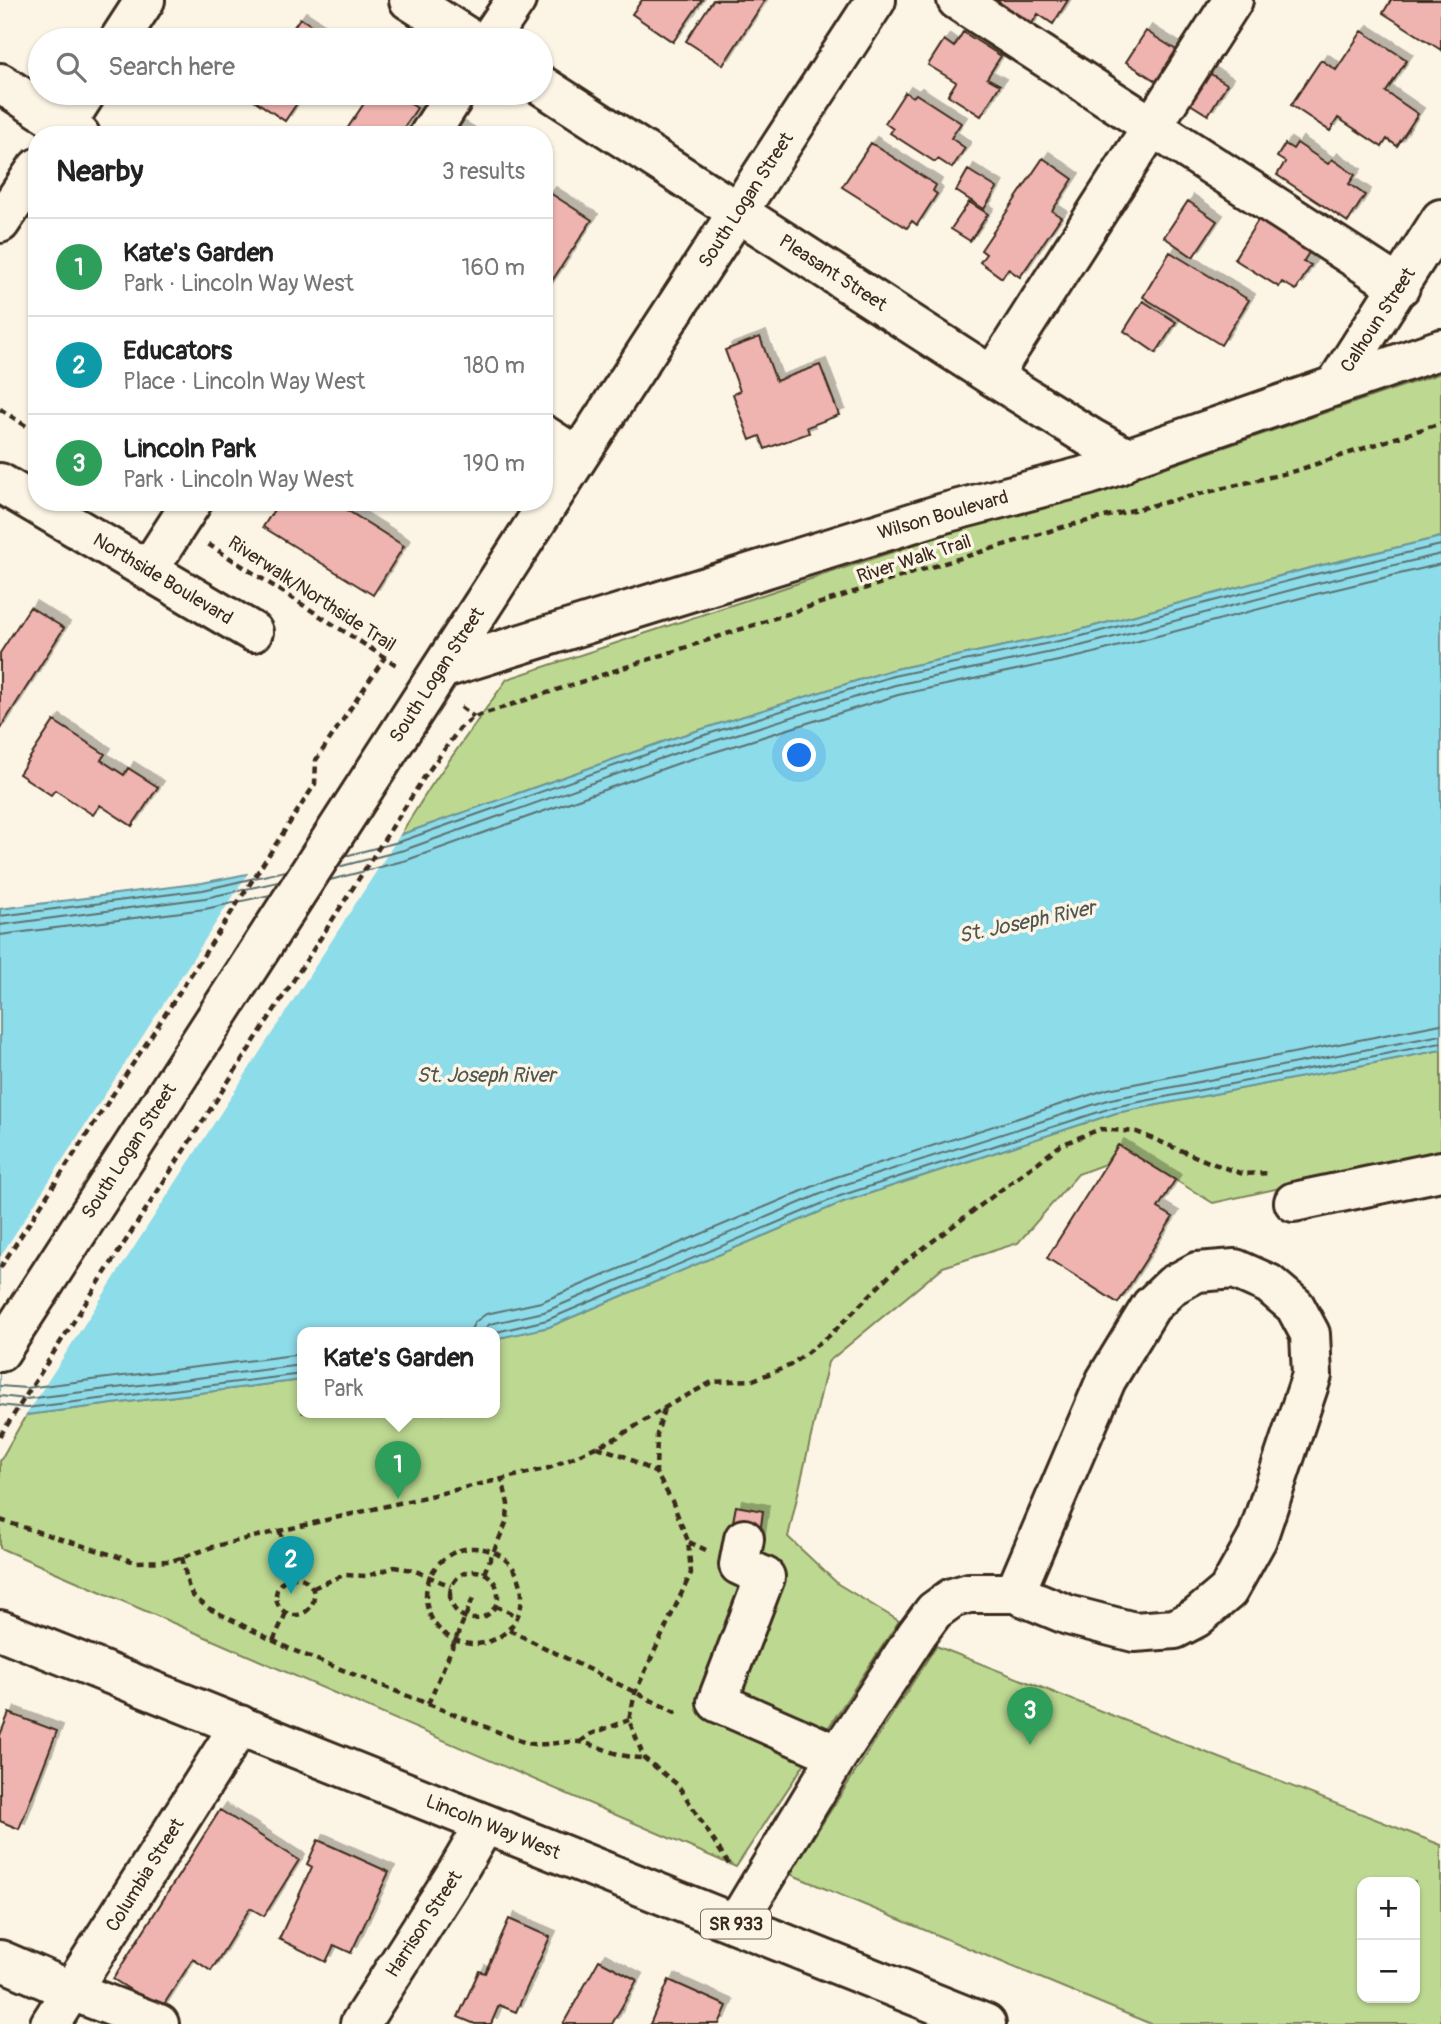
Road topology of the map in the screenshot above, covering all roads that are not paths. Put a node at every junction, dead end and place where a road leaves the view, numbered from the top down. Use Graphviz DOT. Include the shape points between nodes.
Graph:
graph roads {
  1 [pos="145,0"];
  2 [pos="409,0"];
  3 [pos="516,0"];
  4 [pos="876,0"];
  5 [pos="957,0"];
  6 [pos="1233,0"];
  7 [pos="127,28"];
  8 [pos="453,28"];
  9 [pos="497,28"];
  10 [pos="0,83"];
  11 [pos="553,93"];
  12 [pos="28,103"];
  13 [pos="31,105"];
  14 [pos="80,105"];
  15 [pos="448,105"];
  16 [pos="60,126"];
  17 [pos="71,126"];
  18 [pos="435,126"];
  19 [pos="1153,127"];
  20 [pos="28,181"];
  21 [pos="737,212"];
  22 [pos="1441,219"];
  23 [pos="0,223"];
  24 [pos="1400,287"];
  25 [pos="1441,349"];
  26 [pos="992,376"];
  27 [pos="1336,384"];
  28 [pos="553,441"];
  29 [pos="578,457"];
  30 [pos="1127,458"];
  31 [pos="0,483"];
  32 [pos="553,496"];
  33 [pos="28,499"];
  34 [pos="48,511"];
  35 [pos="543,511"];
  36 [pos="185,513"];
  37 [pos="148,570"];
  38 [pos="253,632"];
  39 [pos="441,669"];
  40 [pos="1441,1171"];
  41 [pos="1284,1188"];
  42 [pos="0,1352"];
  43 [pos="744,1539"];
  44 [pos="1015,1593"];
  45 [pos="0,1630"];
  46 [pos="240,1725"];
  47 [pos="838,1755"];
  48 [pos="485,1824"];
  49 [pos="736,1924"];
  50 [pos="0,1960"];
  51 [pos="72,1991"];
  52 [pos="50,2024"];
  53 [pos="159,2024"];
  54 [pos="360,2024"];
  55 [pos="986,2024"];
  1 -- 7 [label="street"];
  2 -- 8 [label="street"];
  3 -- 9 [label="street"];
  4 -- 21 [label="street, South Logan Street"];
  5 -- 19 [label="street"];
  6 -- 19 [label="street"];
  10 -- 12 [label="street"];
  11 -- 21 [label="street, Pleasant Street"];
  13 -- 16 [label="street"];
  14 -- 17 [label="street"];
  15 -- 18 [label="street"];
  19 -- 24 [label="street"];
  19 -- 26 [label="street"];
  20 -- 23 [label="street"];
  21 -- 26 [label="street, Pleasant Street"];
  21 -- 29 [label="street, South Logan Street"];
  22 -- 24 [label="street, Calhoun Street"];
  24 -- 27 [label="street, Calhoun Street"];
  25 -- 27 [label="street, Wilson Boulevard"];
  26 -- 30 [label="street, Pleasant Street"];
  27 -- 30 [label="street, Wilson Boulevard"];
  28 -- 29 [label="street"];
  29 -- 32 [label="street, South Logan Street"];
  30 -- 39 [label="street, Wilson Boulevard" via="1090,475 944,513"];
  31 -- 33 [label="street, Northside Boulevard"];
  34 -- 37 [label="street, Northside Boulevard"];
  35 -- 39 [label="street, South Logan Street"];
  36 -- 37 [label="street"];
  37 -- 38 [label="street, Northside Boulevard"];
  39 -- 42 [label="street, South Logan Street"];
  40 -- 41 [label="street"];
  43 -- 47 [label="street" via="739,1565 765,1577 717,1702"];
  44 -- 44 [label="street" via="1106,1380 1151,1306 1197,1272 1235,1269 1269,1284 1295,1306 1310,1334 1312,1375 1257,1539 1227,1591 1196,1618 1175,1629 1134,1632 1068,1615"];
  44 -- 47 [label="street" via="969,1593 951,1598 934,1611"];
  45 -- 46 [label="street, Lincoln Way West / SR 933"];
  46 -- 48 [label="street, Lincoln Way West / SR 933"];
  46 -- 51 [label="street, Columbia Street"];
  47 -- 49 [label="street"];
  48 -- 49 [label="street, Lincoln Way West / SR 933"];
  48 -- 54 [label="street, Harrison Street"];
  49 -- 55 [label="street, Lincoln Way West / SR 933"];
  50 -- 51 [label="street"];
  51 -- 52 [label="street, Columbia Street"];
  51 -- 53 [label="street"];
}
